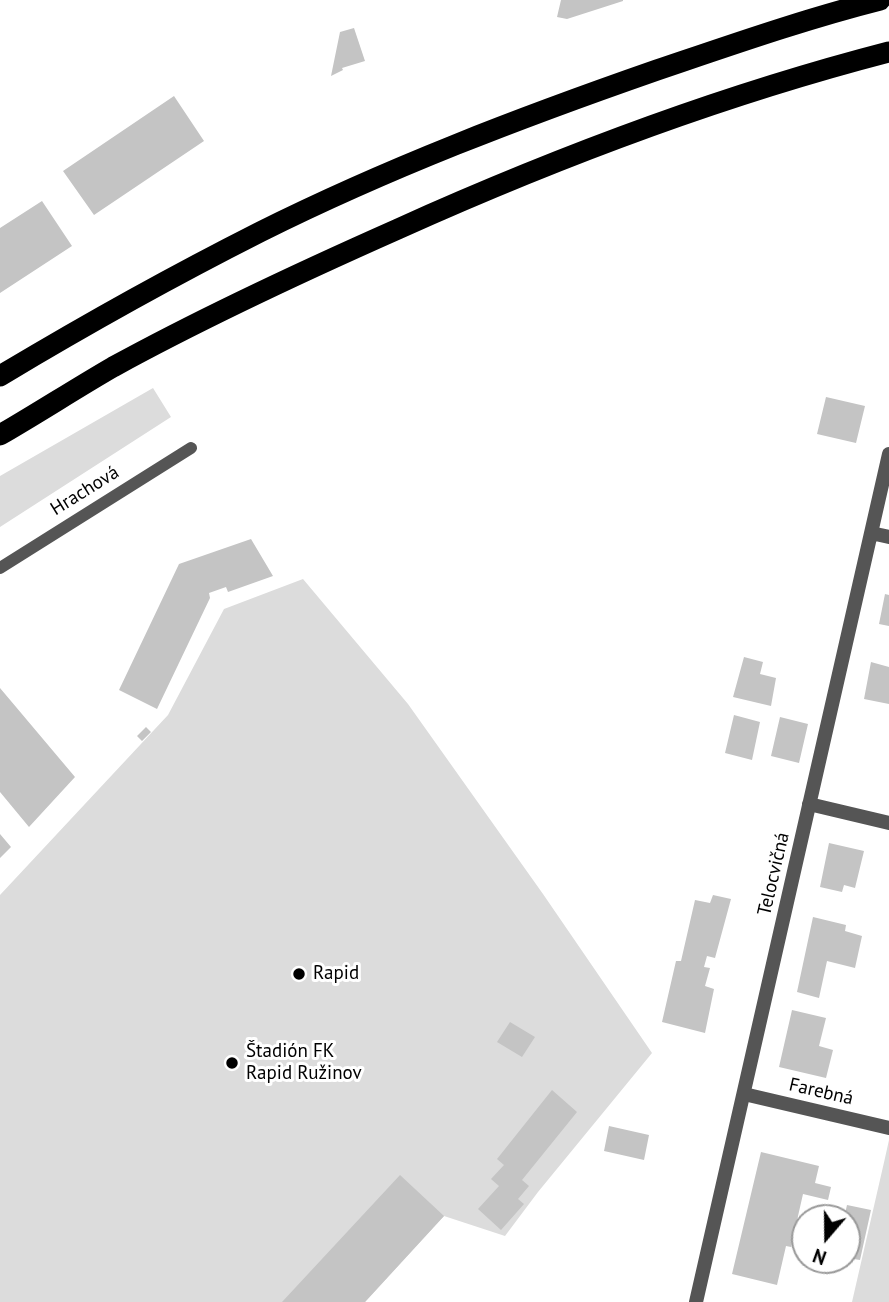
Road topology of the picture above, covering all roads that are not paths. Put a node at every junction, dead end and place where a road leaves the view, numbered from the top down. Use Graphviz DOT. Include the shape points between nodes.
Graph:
graph roads {
  1 [pos="880,0"];
  2 [pos="889,52"];
  3 [pos="0,376"];
  4 [pos="0,435"];
  5 [pos="191,447"];
  6 [pos="889,454"];
  7 [pos="871,533"];
  8 [pos="889,537"];
  9 [pos="0,568"];
  10 [pos="809,804"];
  11 [pos="889,823"];
  12 [pos="744,1094"];
  13 [pos="889,1128"];
  14 [pos="696,1302"];
  1 -- 3 [label="highway" via="665,67 431,155 261,232 90,322"];
  2 -- 4 [label="highway" via="740,95 610,140 449,206 271,285 113,368"];
  5 -- 9 [label="lane, Hrachová"];
  6 -- 7 [label="street, Telocvičná"];
  7 -- 8 [label="street"];
  7 -- 10 [label="street, Telocvičná"];
  10 -- 11 [label="street"];
  10 -- 12 [label="street, Telocvičná"];
  12 -- 13 [label="street, Farebná"];
  12 -- 14 [label="street, Telocvičná"];
}
